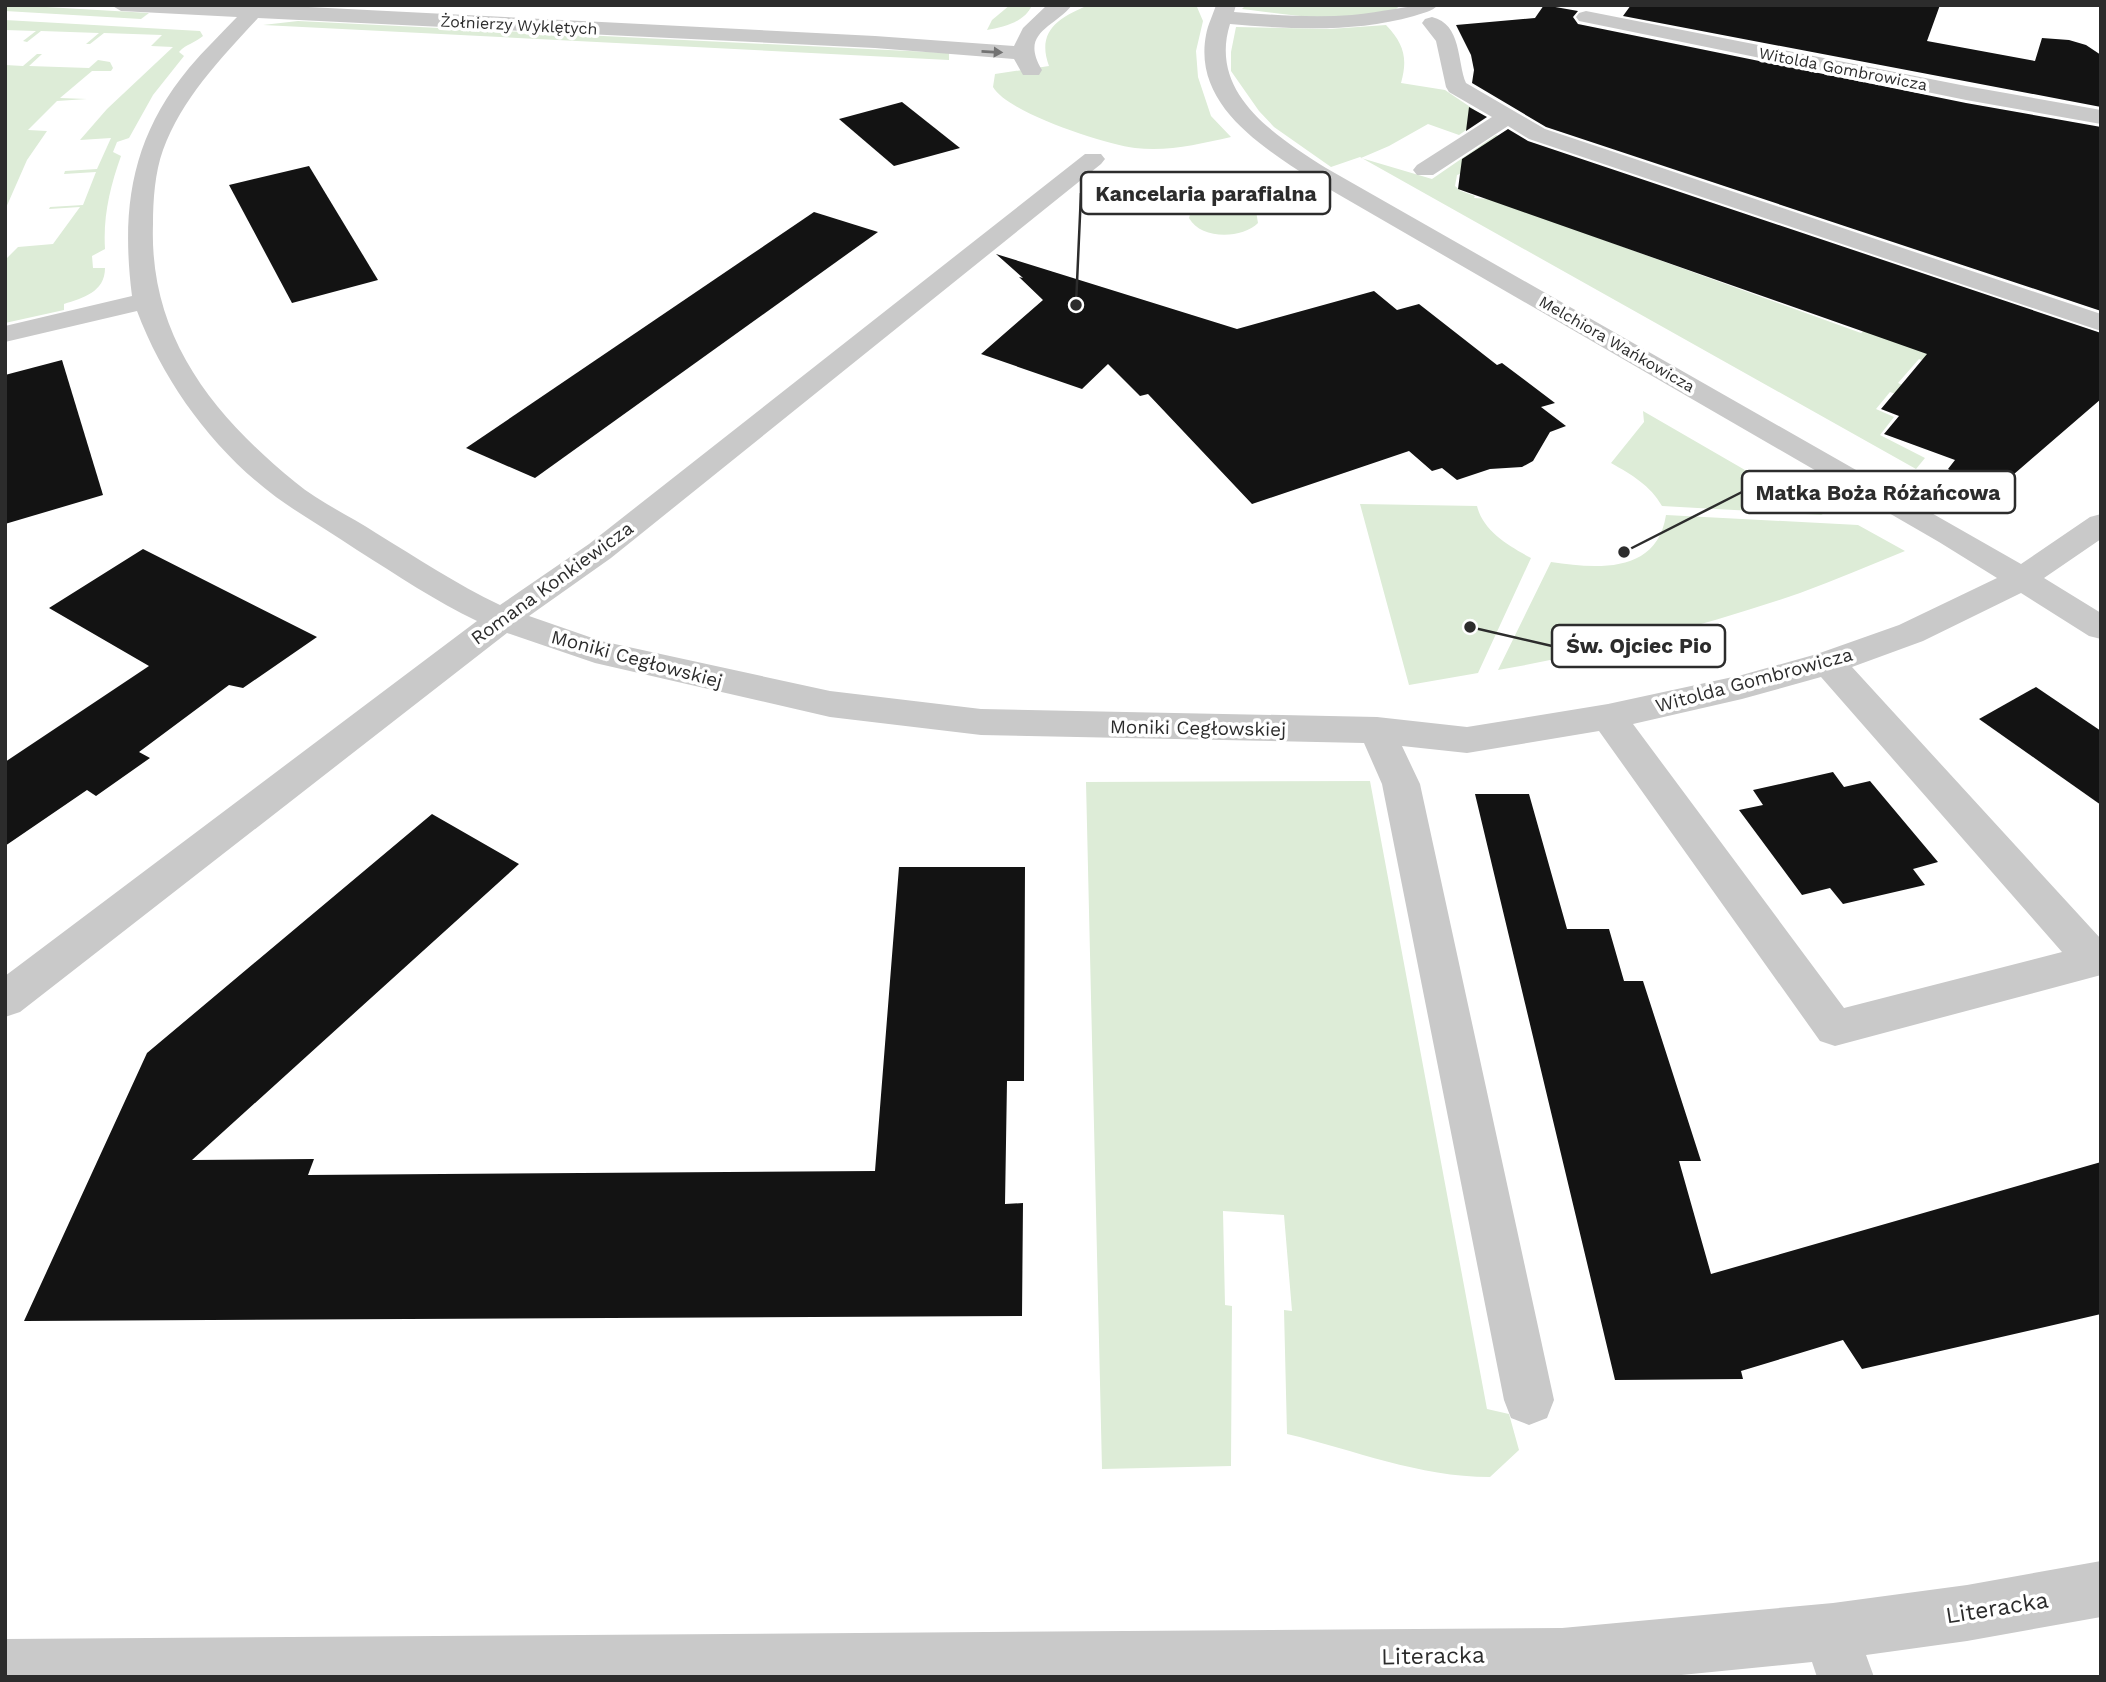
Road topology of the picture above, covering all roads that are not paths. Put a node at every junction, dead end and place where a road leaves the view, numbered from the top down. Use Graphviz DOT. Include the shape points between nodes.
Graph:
graph roads {
  1 [pos="121,5"];
  2 [pos="1061,5"];
  3 [pos="255,9"];
  4 [pos="1223,11"];
  5 [pos="1430,14"];
  6 [pos="1586,18"];
  7 [pos="1507,117"];
  8 [pos="2101,117"];
  9 [pos="1093,159"];
  10 [pos="1425,170"];
  11 [pos="146,301"];
  12 [pos="2101,323"];
  13 [pos="5,334"];
  14 [pos="2101,524"];
  15 [pos="2021,579"];
  16 [pos="502,619"];
  17 [pos="2101,628"];
  18 [pos="1828,663"];
  19 [pos="1608,717"];
  20 [pos="1377,730"];
  21 [pos="5,1000"];
  22 [pos="1529,1400"];
  23 [pos="2101,1589"];
  24 [pos="1838,1655"];
  25 [pos="5,1667"];
  26 [pos="1198,1668"];
  1 -- 3 [label="street, Żołnierzy Wyklętych"];
  2 -- 3 [label="street, Żołnierzy Wyklętych" via="1044,15 1027,52"];
  3 -- 11 [label="street, Moniki Cegłowskiej" via="196,72 151,151 139,239"];
  4 -- 5 [label="street" via="1287,22 1359,22"];
  4 -- 15 [label="street, Melchiora Wańkowicza" via="1214,68 1222,89 1246,121 1273,144"];
  5 -- 7 [label="street" via="1451,51 1451,77 1457,87"];
  6 -- 8 [label="street, Witolda Gombrowicza"];
  7 -- 10 [label="street"];
  7 -- 12 [label="street" via="1537,134"];
  9 -- 16 [label="street, Romana Konkiewicza" via="600,551"];
  11 -- 13 [label="street"];
  11 -- 16 [label="street, Moniki Cegłowskiej" via="164,347 197,401 286,490 451,595"];
  14 -- 15 [label="street, Witolda Gombrowicza"];
  15 -- 17 [label="street, Melchiora Wańkowicza"];
  15 -- 18 [label="street, Witolda Gombrowicza" via="1911,634"];
  16 -- 20 [label="street, Moniki Cegłowskiej" via="595,651 830,704 981,722"];
  16 -- 21 [label="street, Romana Konkiewicza"];
  18 -- 19 [label="street, Witolda Gombrowicza"];
  18 -- 19 [label="street" via="2095,960 1835,1028"];
  19 -- 20 [label="street, Witolda Gombrowicza" via="1467,740"];
  20 -- 22 [label="street" via="1401,784"];
  23 -- 24 [label="street, Literacka"];
  24 -- 26 [label="street, Literacka" via="1706,1647"];
  25 -- 26 [label="street, Literacka"];
}
